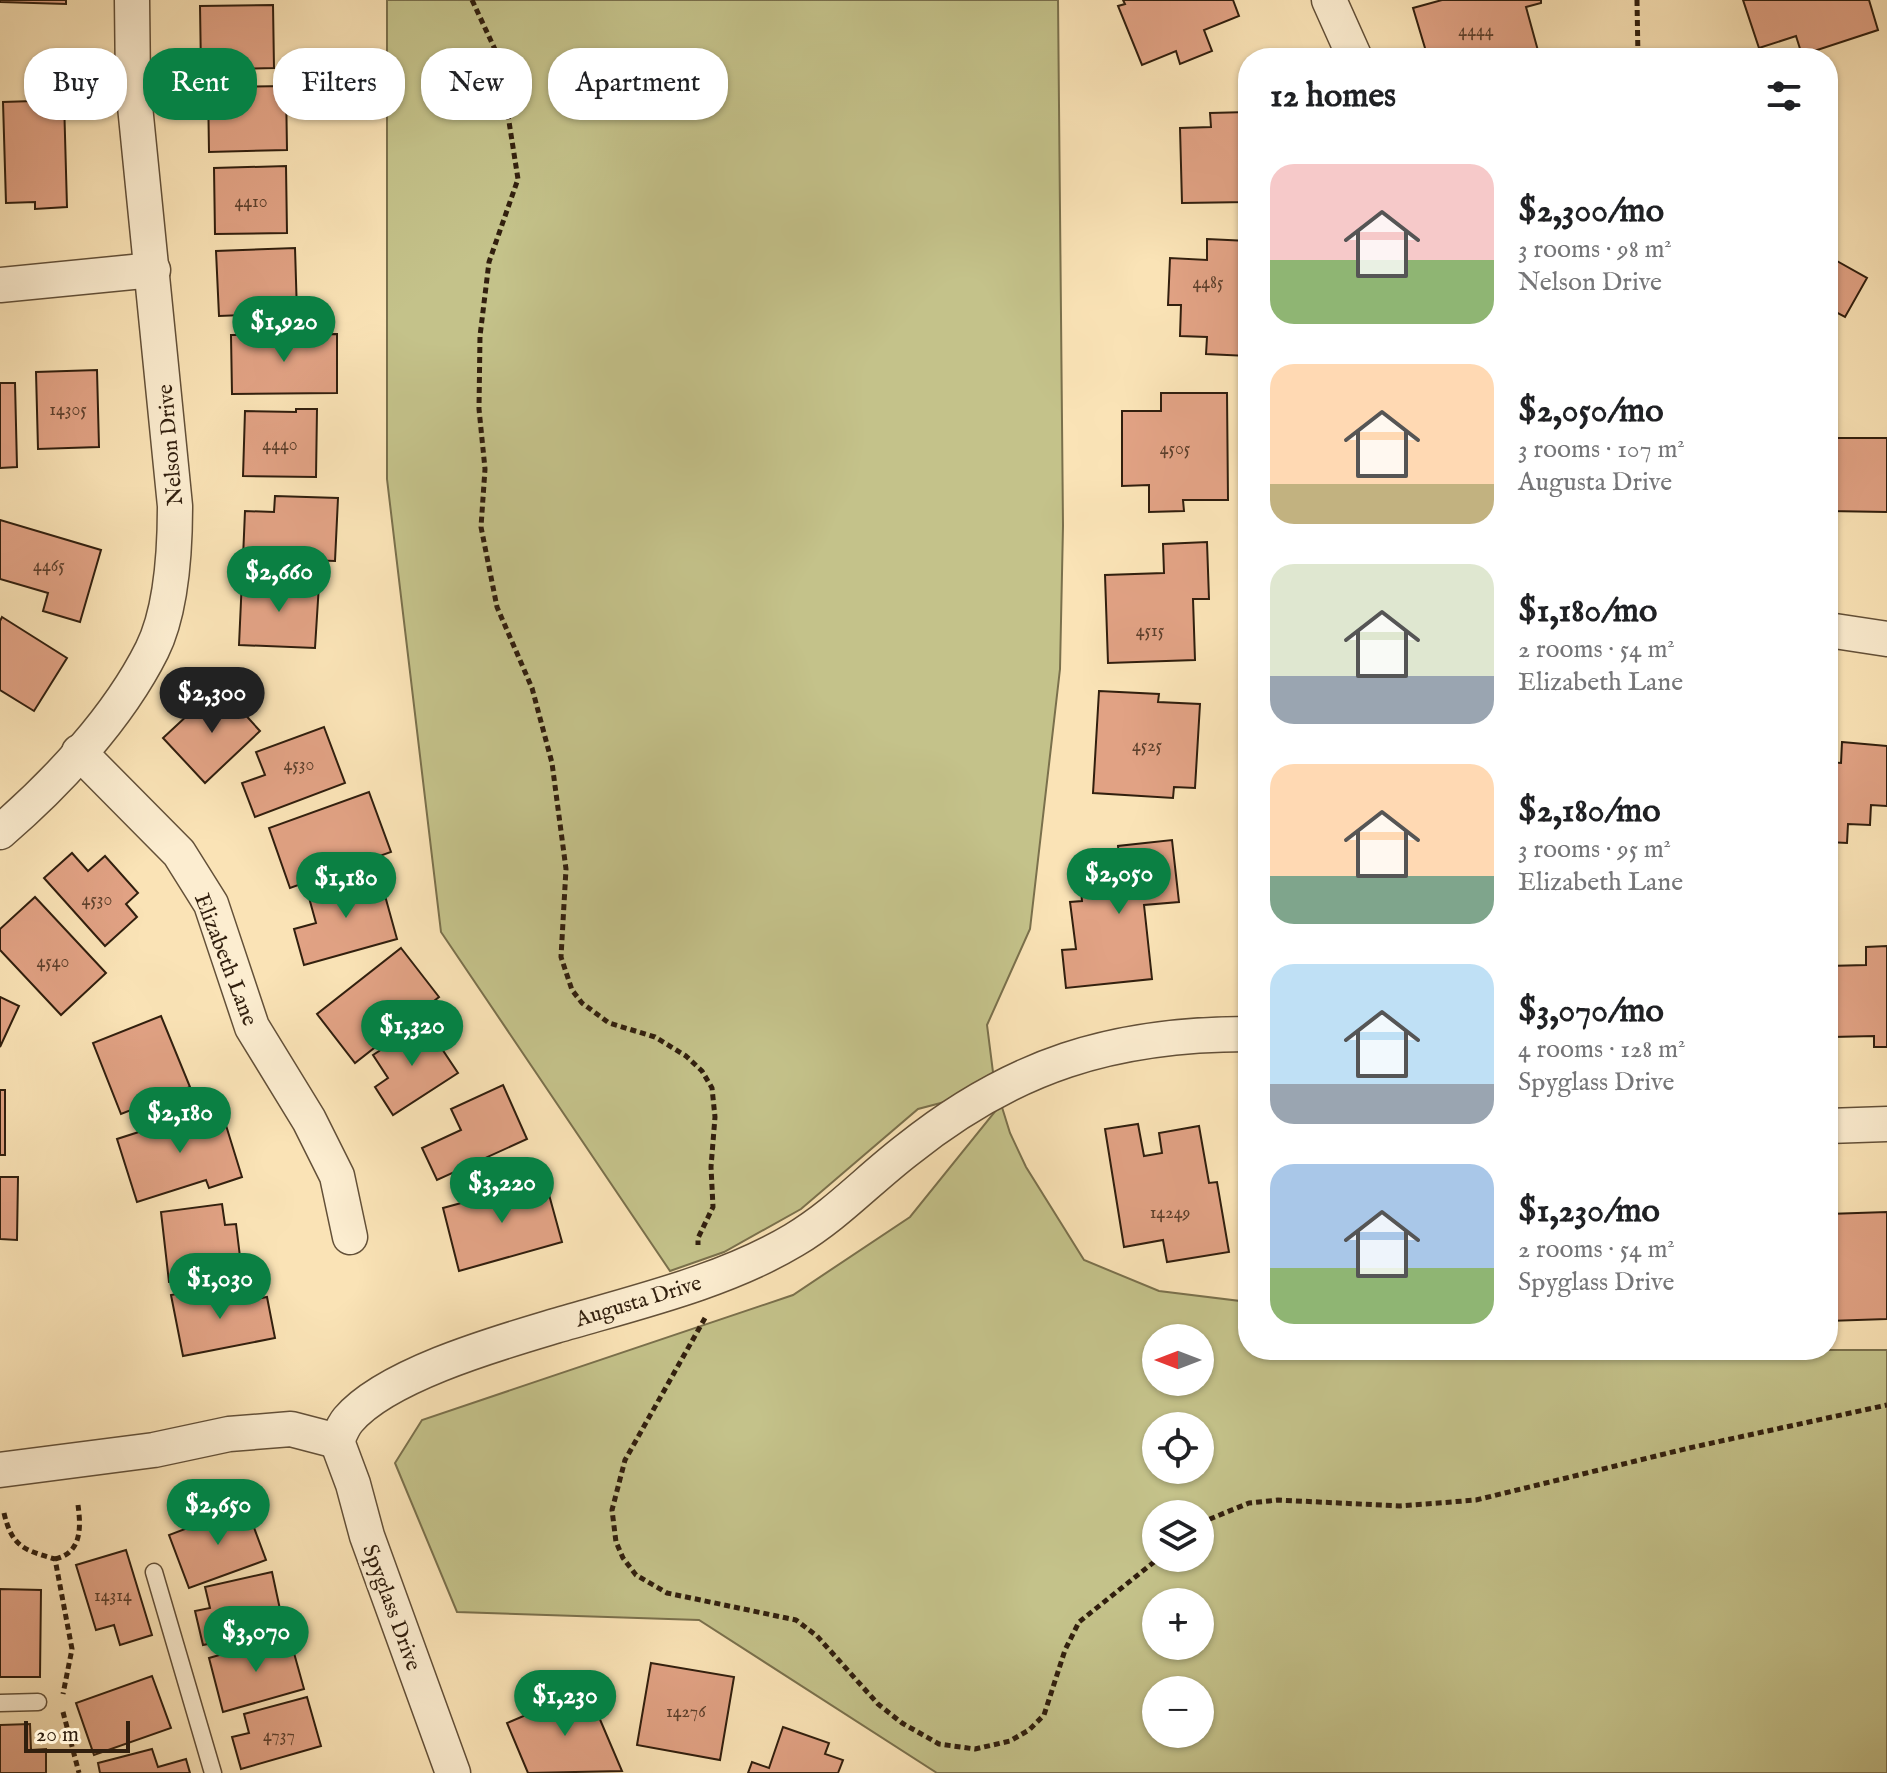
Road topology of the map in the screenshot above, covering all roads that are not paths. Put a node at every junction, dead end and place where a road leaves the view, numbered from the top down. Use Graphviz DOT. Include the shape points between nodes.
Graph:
graph roads {
  1 [pos="132,0"];
  2 [pos="1329,0"];
  3 [pos="1351,48"];
  4 [pos="153,270"];
  5 [pos="0,285"];
  6 [pos="1838,632"];
  7 [pos="1887,639"];
  8 [pos="79,752"];
  9 [pos="0,832"];
  10 [pos="1238,1034"];
  11 [pos="1887,1124"];
  12 [pos="1838,1126"];
  13 [pos="350,1237"];
  14 [pos="337,1441"];
  15 [pos="0,1470"];
  16 [pos="154,1572"];
  17 [pos="38,1702"];
  18 [pos="0,1703"];
  19 [pos="445,1771"];
  20 [pos="213,1773"];
  1 -- 4 [label="street, Nelson Drive" via="133,86"];
  2 -- 3 [label="street"];
  4 -- 5 [label="street"];
  4 -- 8 [label="street, Nelson Drive" via="175,543 153,648 112,714"];
  6 -- 7 [label="street"];
  8 -- 9 [label="street, Nelson Drive"];
  8 -- 13 [label="street, Elizabeth Lane" via="179,853 211,904 252,1027 337,1176"];
  10 -- 14 [label="street, Augusta Drive" via="1125,1043 1004,1085 953,1115 842,1208 793,1241 702,1281 420,1371 363,1406 346,1422"];
  11 -- 12 [label="street"];
  14 -- 15 [label="street" via="291,1429 229,1434 154,1450"];
  14 -- 19 [label="street, Spyglass Drive"];
  16 -- 20 [label="lane"];
  17 -- 18 [label="lane"];
}
